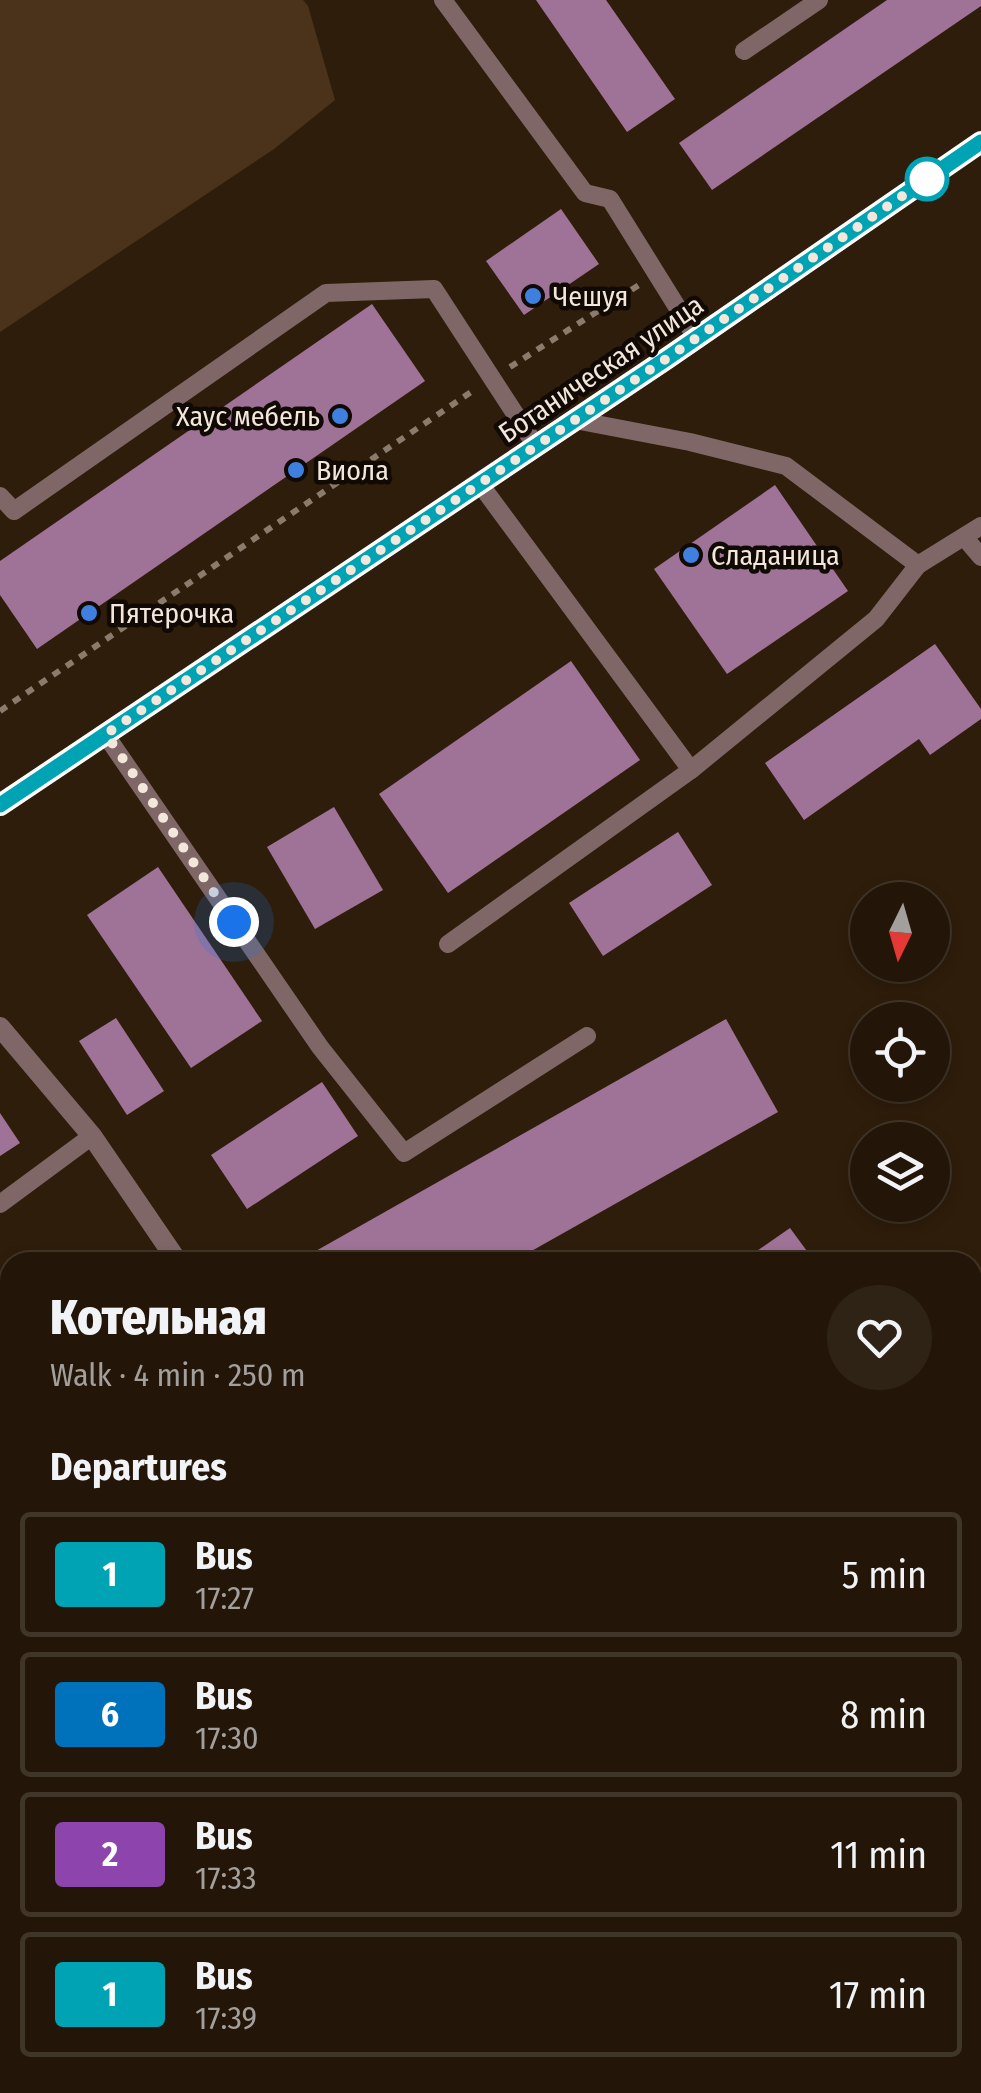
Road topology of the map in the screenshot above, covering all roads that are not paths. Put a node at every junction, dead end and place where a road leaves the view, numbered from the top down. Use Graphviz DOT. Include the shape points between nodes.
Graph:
graph roads {
  1 [pos="443,0"];
  2 [pos="819,0"];
  3 [pos="744,51"];
  4 [pos="981,142"];
  5 [pos="696,339"];
  6 [pos="575,420"];
  7 [pos="536,446"];
  8 [pos="480,484"];
  9 [pos="0,496"];
  10 [pos="981,526"];
  11 [pos="964,537"];
  12 [pos="981,557"];
  13 [pos="918,565"];
  14 [pos="106,734"];
  15 [pos="690,770"];
  16 [pos="0,805"];
  17 [pos="448,944"];
  18 [pos="0,1026"];
  19 [pos="586,1036"];
  20 [pos="92,1136"];
  21 [pos="0,1204"];
  22 [pos="171,1252"];
  1 -- 5 [label="lane" via="584,193 610,199"];
  2 -- 3 [label="lane"];
  4 -- 5 [label="street, Ботаническая улица"];
  5 -- 6 [label="street, Ботаническая улица"];
  6 -- 7 [label="street, Ботаническая улица"];
  6 -- 13 [label="lane" via="786,466"];
  7 -- 8 [label="street, Ботаническая улица"];
  7 -- 9 [label="lane" via="434,290 326,294 14,511"];
  8 -- 14 [label="street, Ботаническая улица"];
  8 -- 15 [label="lane"];
  10 -- 11 [label="lane"];
  11 -- 12 [label="lane"];
  11 -- 13 [label="lane"];
  13 -- 15 [label="lane" via="876,619"];
  14 -- 16 [label="street, Ботаническая улица"];
  14 -- 19 [label="lane" via="320,1047 404,1153"];
  15 -- 17 [label="lane"];
  18 -- 20 [label="street"];
  20 -- 21 [label="lane"];
  20 -- 22 [label="street"];
}
